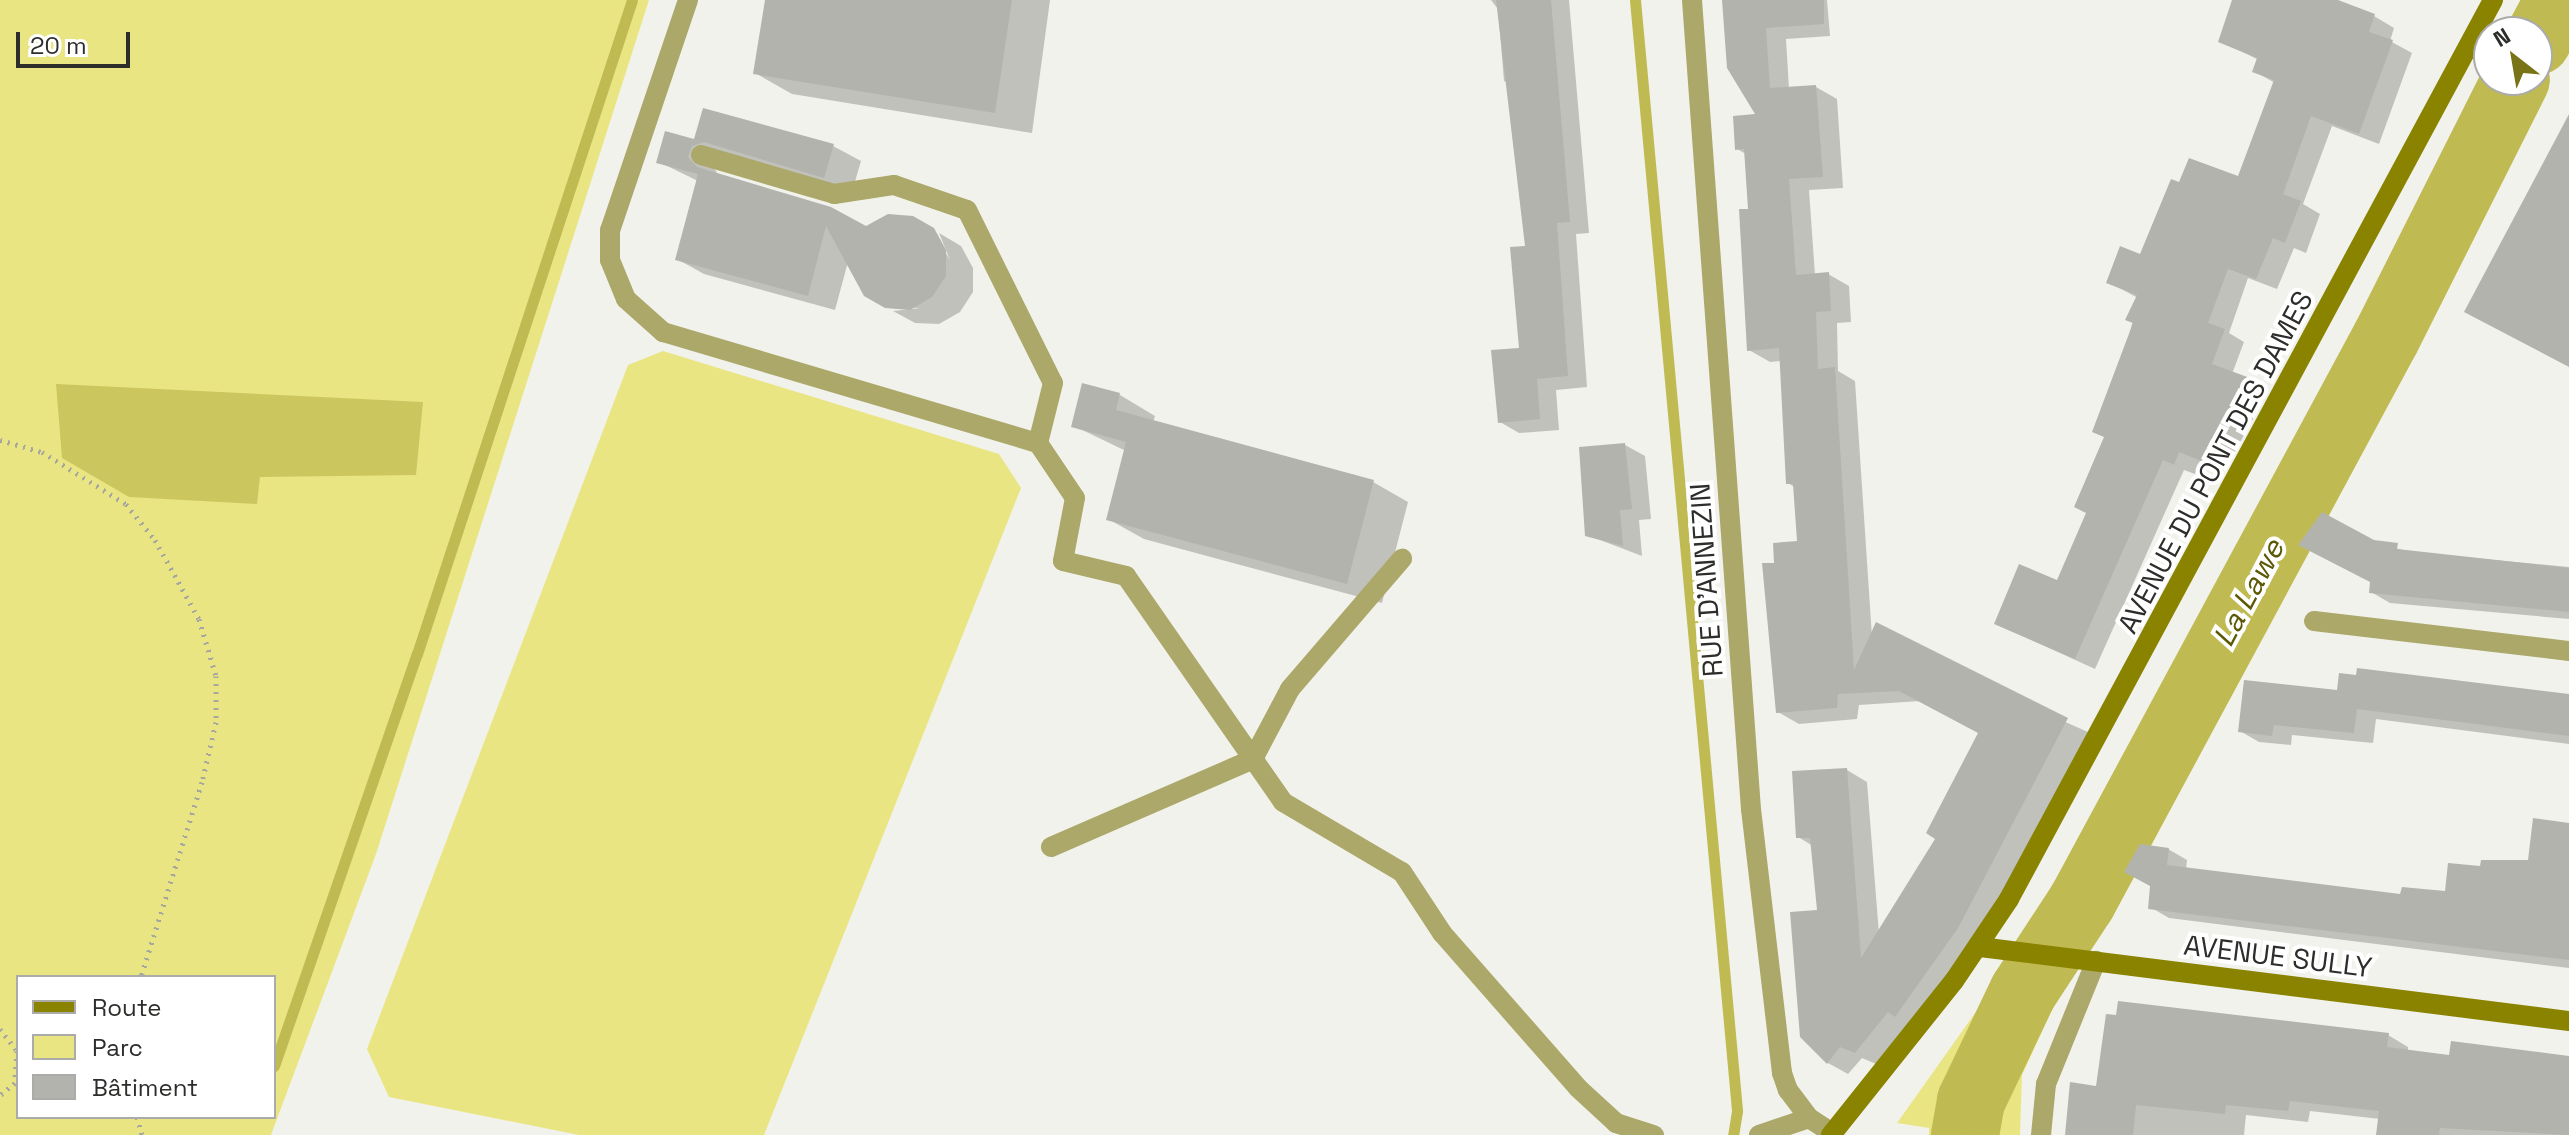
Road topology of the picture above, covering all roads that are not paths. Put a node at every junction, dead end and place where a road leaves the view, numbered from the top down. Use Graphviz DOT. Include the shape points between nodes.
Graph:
graph roads {
  1 [pos="688,0"];
  2 [pos="1692,0"];
  3 [pos="2493,0"];
  4 [pos="701,155"];
  5 [pos="1038,443"];
  6 [pos="1402,559"];
  7 [pos="2314,621"];
  8 [pos="2569,651"];
  9 [pos="1253,759"];
  10 [pos="1051,847"];
  11 [pos="1980,947"];
  12 [pos="2089,960"];
  13 [pos="2569,1021"];
  14 [pos="1809,1118"];
  15 [pos="1832,1134"];
  16 [pos="1654,1135"];
  17 [pos="1759,1135"];
  18 [pos="2041,1135"];
  1 -- 5 [label="street" via="610,230 610,260 626,299 663,332"];
  2 -- 14 [label="street, RUE D'ANNEZIN" via="1751,809 1782,1073"];
  3 -- 11 [label="street, AVENUE DU PONT DES DAMES" via="2178,592"];
  4 -- 5 [label="street" via="834,194 894,185 967,210 1053,383"];
  5 -- 9 [label="street" via="1075,498 1063,561 1126,576"];
  6 -- 9 [label="street" via="1290,689"];
  7 -- 8 [label="street"];
  9 -- 10 [label="street"];
  9 -- 16 [label="street" via="1283,802 1402,872 1442,933 1578,1088 1616,1123"];
  11 -- 12 [label="street, AVENUE SULLY"];
  11 -- 15 [label="street, AVENUE DU PONT DES DAMES"];
  12 -- 13 [label="street, AVENUE SULLY"];
  12 -- 18 [label="street" via="2046,1084"];
  14 -- 15 [label="street, RUE D'ANNEZIN"];
  14 -- 17 [label="street"];
}
